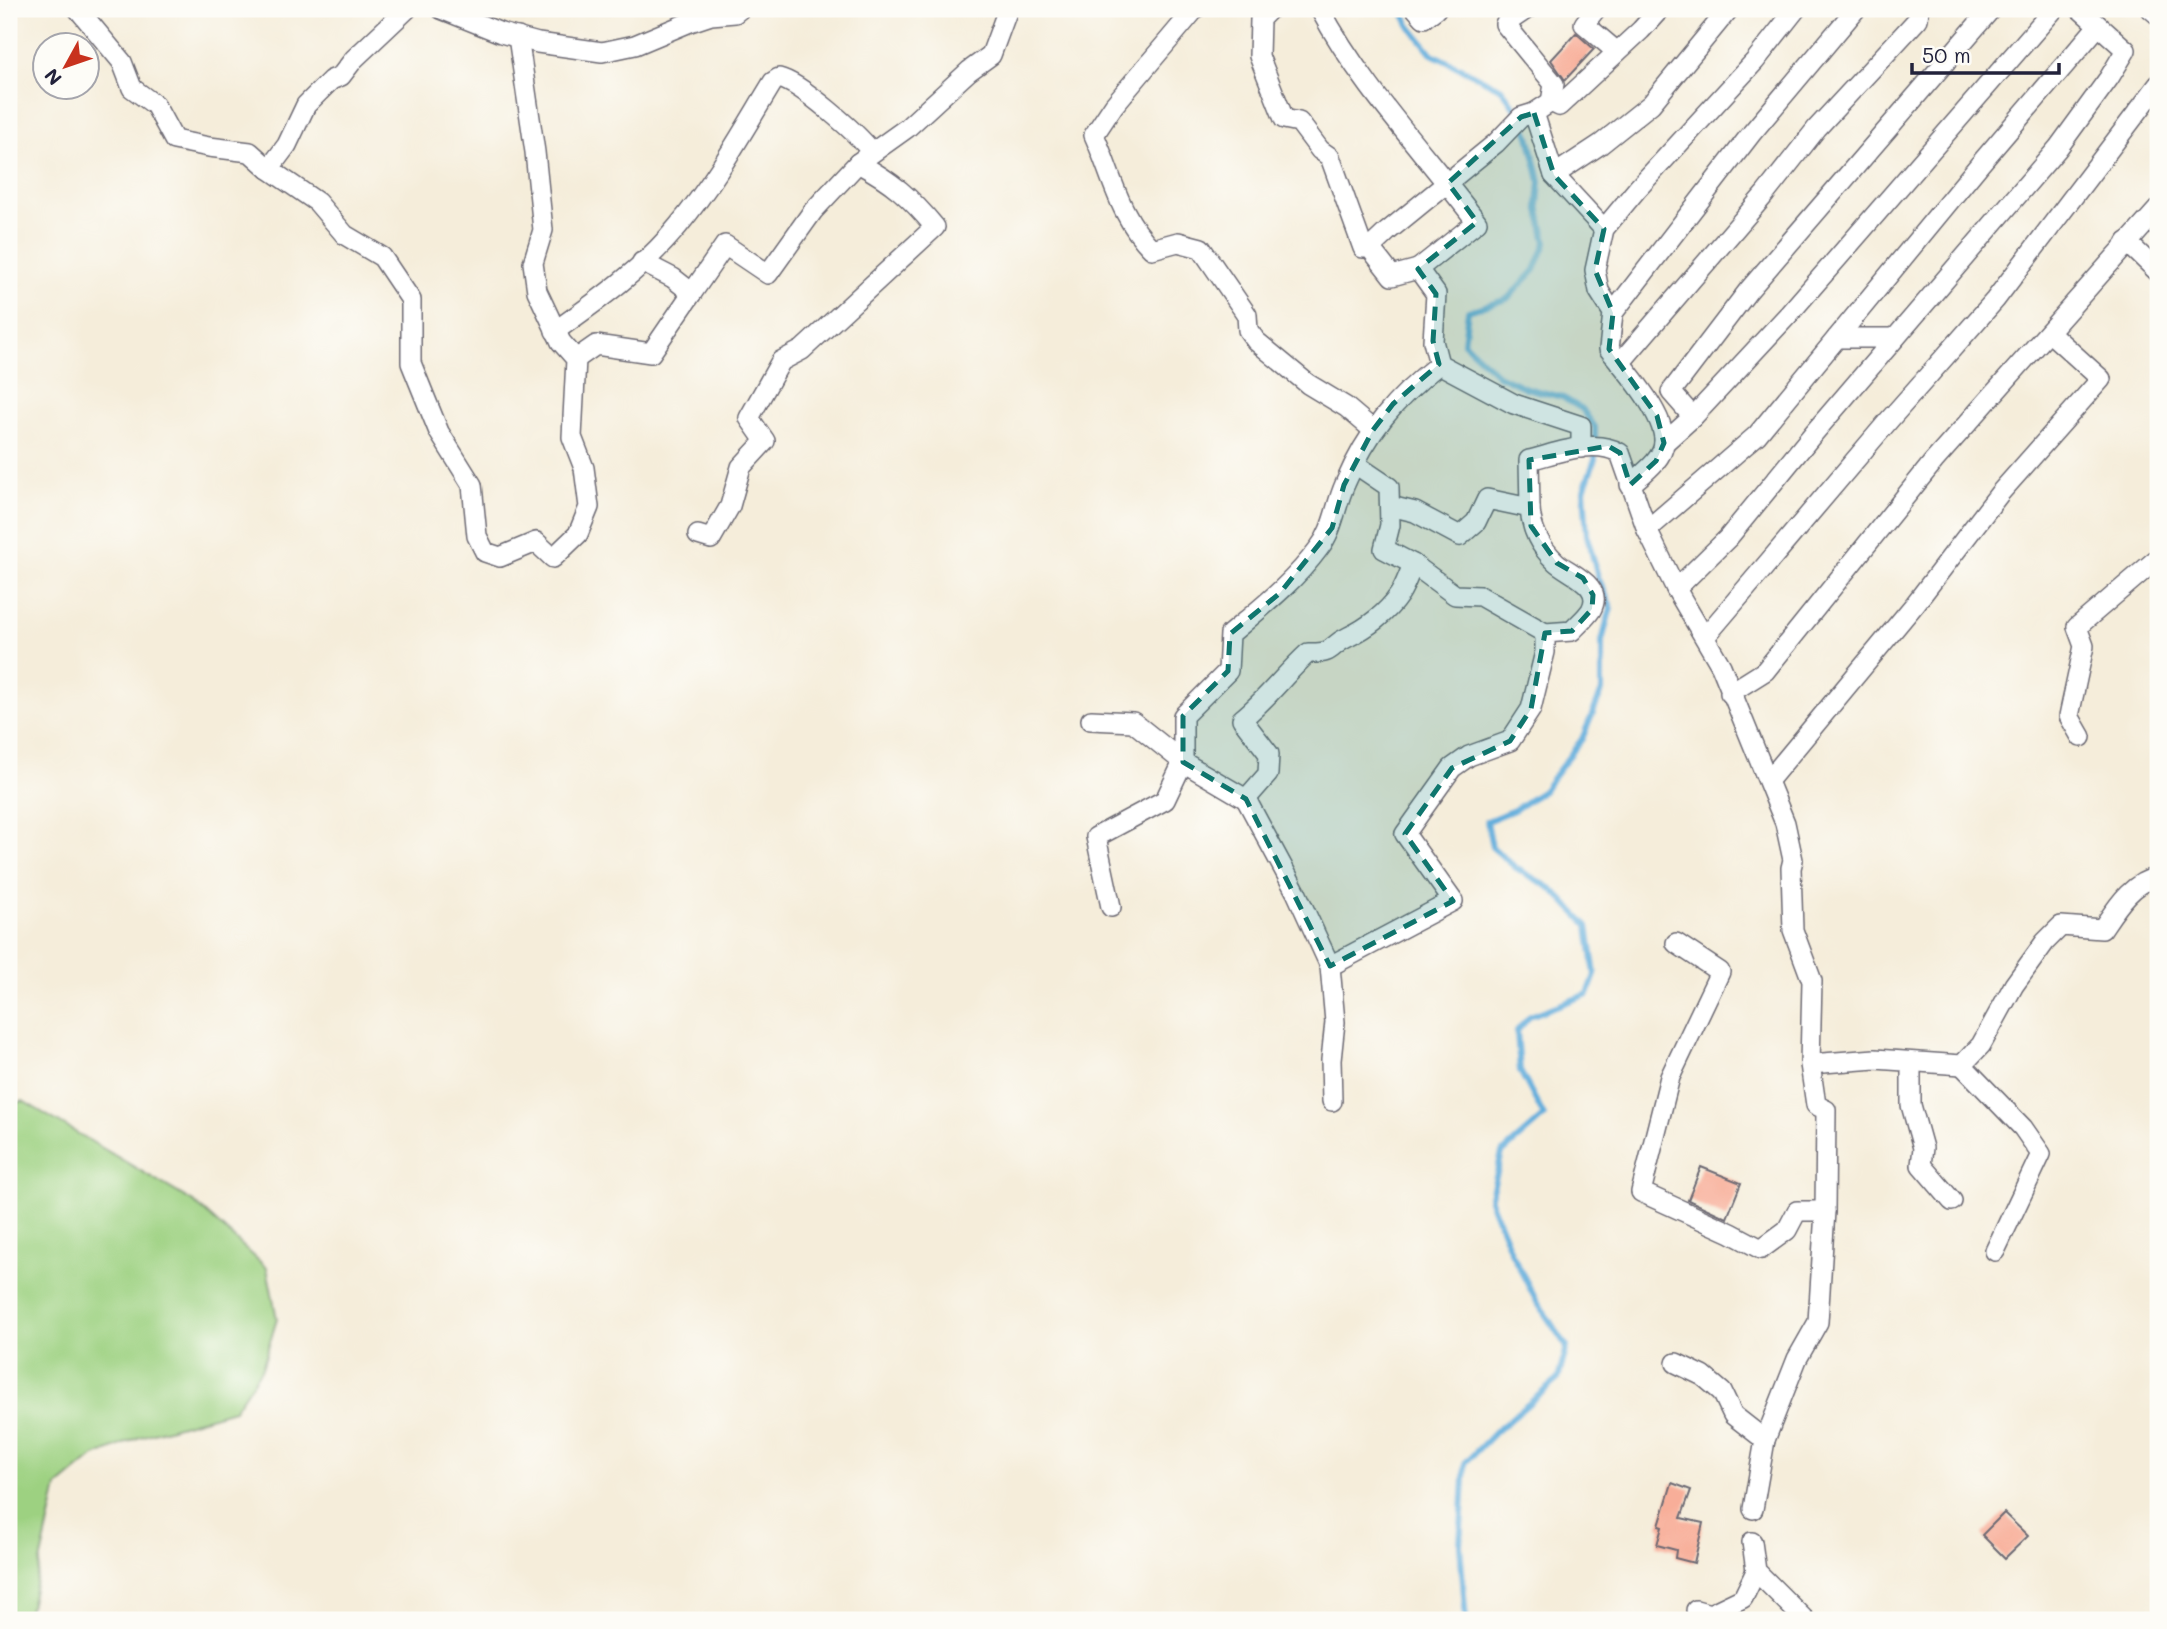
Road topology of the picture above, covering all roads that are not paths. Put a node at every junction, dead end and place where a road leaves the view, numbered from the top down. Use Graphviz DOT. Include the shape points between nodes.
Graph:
graph roads {
  1 [pos="78,9"];
  2 [pos="407,9"];
  3 [pos="441,9"];
  4 [pos="740,9"];
  5 [pos="1007,9"];
  6 [pos="1195,9"];
  7 [pos="1320,9"];
  8 [pos="1416,9"];
  9 [pos="1436,9"];
  10 [pos="1527,9"];
  11 [pos="1596,9"];
  12 [pos="1660,9"];
  13 [pos="1729,9"];
  14 [pos="1797,9"];
  15 [pos="1856,9"];
  16 [pos="1919,9"];
  17 [pos="1991,9"];
  18 [pos="2054,9"];
  19 [pos="2080,9"];
  20 [pos="2151,9"];
  21 [pos="1266,10"];
  22 [pos="2158,15"];
  23 [pos="2098,26"];
  24 [pos="518,37"];
  25 [pos="1617,52"];
  26 [pos="2158,85"];
  27 [pos="1551,102"];
  28 [pos="1534,113"];
  29 [pos="865,158"];
  30 [pos="269,169"];
  31 [pos="1554,175"];
  32 [pos="1448,183"];
  33 [pos="2158,209"];
  34 [pos="1604,229"];
  35 [pos="2127,242"];
  36 [pos="1370,248"];
  37 [pos="642,262"];
  38 [pos="1418,269"];
  39 [pos="2158,272"];
  40 [pos="692,293"];
  41 [pos="1613,313"];
  42 [pos="555,331"];
  43 [pos="2049,332"];
  44 [pos="1837,338"];
  45 [pos="1895,338"];
  46 [pos="576,359"];
  47 [pos="1439,363"];
  48 [pos="1620,363"];
  49 [pos="1693,417"];
  50 [pos="1373,430"];
  51 [pos="1664,443"];
  52 [pos="1583,448"];
  53 [pos="1355,464"];
  54 [pos="1630,485"];
  55 [pos="1390,506"];
  56 [pos="1530,508"];
  57 [pos="1647,530"];
  58 [pos="698,535"];
  59 [pos="2158,558"];
  60 [pos="1413,564"];
  61 [pos="1676,589"];
  62 [pos="1545,633"];
  63 [pos="1705,637"];
  64 [pos="1730,692"];
  65 [pos="1091,720"];
  66 [pos="2081,737"];
  67 [pos="1183,762"];
  68 [pos="1769,780"];
  69 [pos="1246,799"];
  70 [pos="2158,877"];
  71 [pos="1111,907"];
  72 [pos="1676,943"];
  73 [pos="1330,966"];
  74 [pos="1911,1062"];
  75 [pos="1810,1065"];
  76 [pos="1962,1065"];
  77 [pos="1332,1101"];
  78 [pos="1952,1201"];
  79 [pos="1825,1211"];
  80 [pos="1995,1251"];
  81 [pos="1676,1363"];
  82 [pos="1765,1440"];
  83 [pos="1753,1509"];
  84 [pos="1752,1542"];
  85 [pos="1756,1571"];
  86 [pos="1743,1598"];
  87 [pos="1696,1610"];
  88 [pos="1742,1620"];
  89 [pos="1805,1620"];
  1 -- 30 [label="street" via="122,62 132,88 155,105 174,140 250,152"];
  2 -- 30 [label="street" via="306,105 287,145"];
  3 -- 24 [label="street"];
  4 -- 24 [label="street" via="602,52"];
  5 -- 29 [label="street" via="991,55"];
  6 -- 50 [label="street" via="1094,135 1114,188 1138,235 1152,249 1178,242 1201,248 1247,315 1248,330 1256,341"];
  7 -- 32 [label="street" via="1363,75"];
  8 -- 9 [label="street" via="1424,18"];
  10 -- 27 [label="street" via="1505,24 1554,84"];
  11 -- 25 [label="street" via="1584,24"];
  12 -- 25 [label="street"];
  13 -- 31 [label="street" via="1651,104"];
  14 -- 34 [label="street"];
  15 -- 41 [label="street" via="1751,134"];
  16 -- 48 [label="street" via="1919,19 1816,128"];
  17 -- 49 [label="street" via="1748,291 1671,392"];
  18 -- 49 [label="street" via="1789,314"];
  19 -- 23 [label="street"];
  20 -- 22 [label="street"];
  21 -- 36 [label="street" via="1260,19 1259,56 1284,119 1299,122 1330,157 1363,248"];
  23 -- 44 [label="street"];
  23 -- 45 [label="street" via="2126,50 2109,78 2058,148"];
  24 -- 42 [label="street" via="543,230 533,263 537,291"];
  25 -- 27 [label="street" via="1559,106"];
  26 -- 63 [label="street" via="1995,300"];
  27 -- 28 [label="street"];
  28 -- 31 [label="street"];
  28 -- 32 [label="street" via="1521,117"];
  29 -- 37 [label="street" via="862,139 788,80 779,78 677,228"];
  29 -- 40 [label="street" via="813,211 768,274 725,246"];
  29 -- 58 [label="street" via="935,226 802,350 781,361 749,418 765,441 741,467 730,506 711,539"];
  30 -- 46 [label="street" via="317,202 345,235 382,257 411,300 411,363 439,432 472,485 477,536 485,552 499,557 537,542 553,558 578,534 589,507 584,468 572,437"];
  31 -- 34 [label="street"];
  32 -- 36 [label="street"];
  32 -- 38 [label="street" via="1477,222"];
  33 -- 35 [label="street"];
  34 -- 41 [label="street" via="1595,270 1599,291"];
  35 -- 39 [label="street"];
  35 -- 43 [label="street"];
  36 -- 38 [label="street" via="1392,276"];
  37 -- 40 [label="street"];
  37 -- 42 [label="street" via="617,287"];
  38 -- 47 [label="street" via="1436,294 1433,341"];
  40 -- 46 [label="street" via="651,353 596,345"];
  41 -- 48 [label="street" via="1609,349"];
  42 -- 46 [label="street"];
  43 -- 64 [label="street" via="1934,461 1765,671"];
  43 -- 68 [label="street" via="2101,379 2000,493"];
  44 -- 45 [label="street"];
  44 -- 57 [label="street" via="1757,435"];
  45 -- 61 [label="street" via="1728,538"];
  47 -- 50 [label="street" via="1393,404"];
  47 -- 52 [label="street" via="1514,404 1581,426"];
  48 -- 51 [label="street" via="1646,396"];
  49 -- 51 [label="street"];
  50 -- 53 [label="street"];
  51 -- 54 [label="street" via="1656,461"];
  52 -- 54 [label="street" via="1608,446 1620,453"];
  52 -- 56 [label="street" via="1529,460"];
  53 -- 55 [label="street" via="1389,487"];
  53 -- 67 [label="street" via="1332,527 1319,548 1280,593 1230,634 1228,670 1183,716"];
  54 -- 57 [label="street"];
  55 -- 56 [label="street" via="1415,512 1460,536 1476,522 1487,499"];
  55 -- 60 [label="street" via="1384,549"];
  56 -- 62 [label="street" via="1531,526 1542,545 1557,563 1583,578 1593,594 1592,609 1572,631"];
  57 -- 61 [label="street"];
  59 -- 66 [label="street" via="2077,627 2084,646 2069,716"];
  60 -- 62 [label="street" via="1455,595 1480,596"];
  60 -- 69 [label="street" via="1399,595 1377,619 1325,653 1308,653 1242,719 1269,754 1268,774"];
  61 -- 63 [label="street"];
  62 -- 73 [label="street" via="1531,709 1510,741 1469,756 1452,768 1405,834 1453,901"];
  63 -- 64 [label="street"];
  64 -- 68 [label="street"];
  65 -- 67 [label="street" via="1133,722"];
  67 -- 69 [label="street"];
  67 -- 71 [label="street" via="1165,800 1096,837"];
  68 -- 75 [label="street" via="1792,845 1793,930 1812,981"];
  69 -- 73 [label="street"];
  70 -- 76 [label="street" via="2143,880 2102,929 2061,926 2014,985 1981,1045"];
  72 -- 79 [label="street" via="1720,972 1670,1077 1641,1192 1760,1249 1787,1230 1797,1211"];
  73 -- 77 [label="street" via="1335,1022"];
  74 -- 75 [label="street" via="1875,1059"];
  74 -- 76 [label="street"];
  74 -- 78 [label="street" via="1911,1105 1923,1148 1921,1165"];
  75 -- 79 [label="street" via="1816,1105 1826,1110"];
  76 -- 80 [label="street" via="2023,1128 2041,1154"];
  79 -- 82 [label="street" via="1818,1322 1797,1359"];
  81 -- 82 [label="street" via="1722,1392 1733,1415"];
  82 -- 83 [label="street"];
  84 -- 85 [label="street"];
  85 -- 86 [label="street"];
  85 -- 89 [label="street"];
  86 -- 87 [label="street" via="1710,1614"];
  86 -- 88 [label="street"];
}
